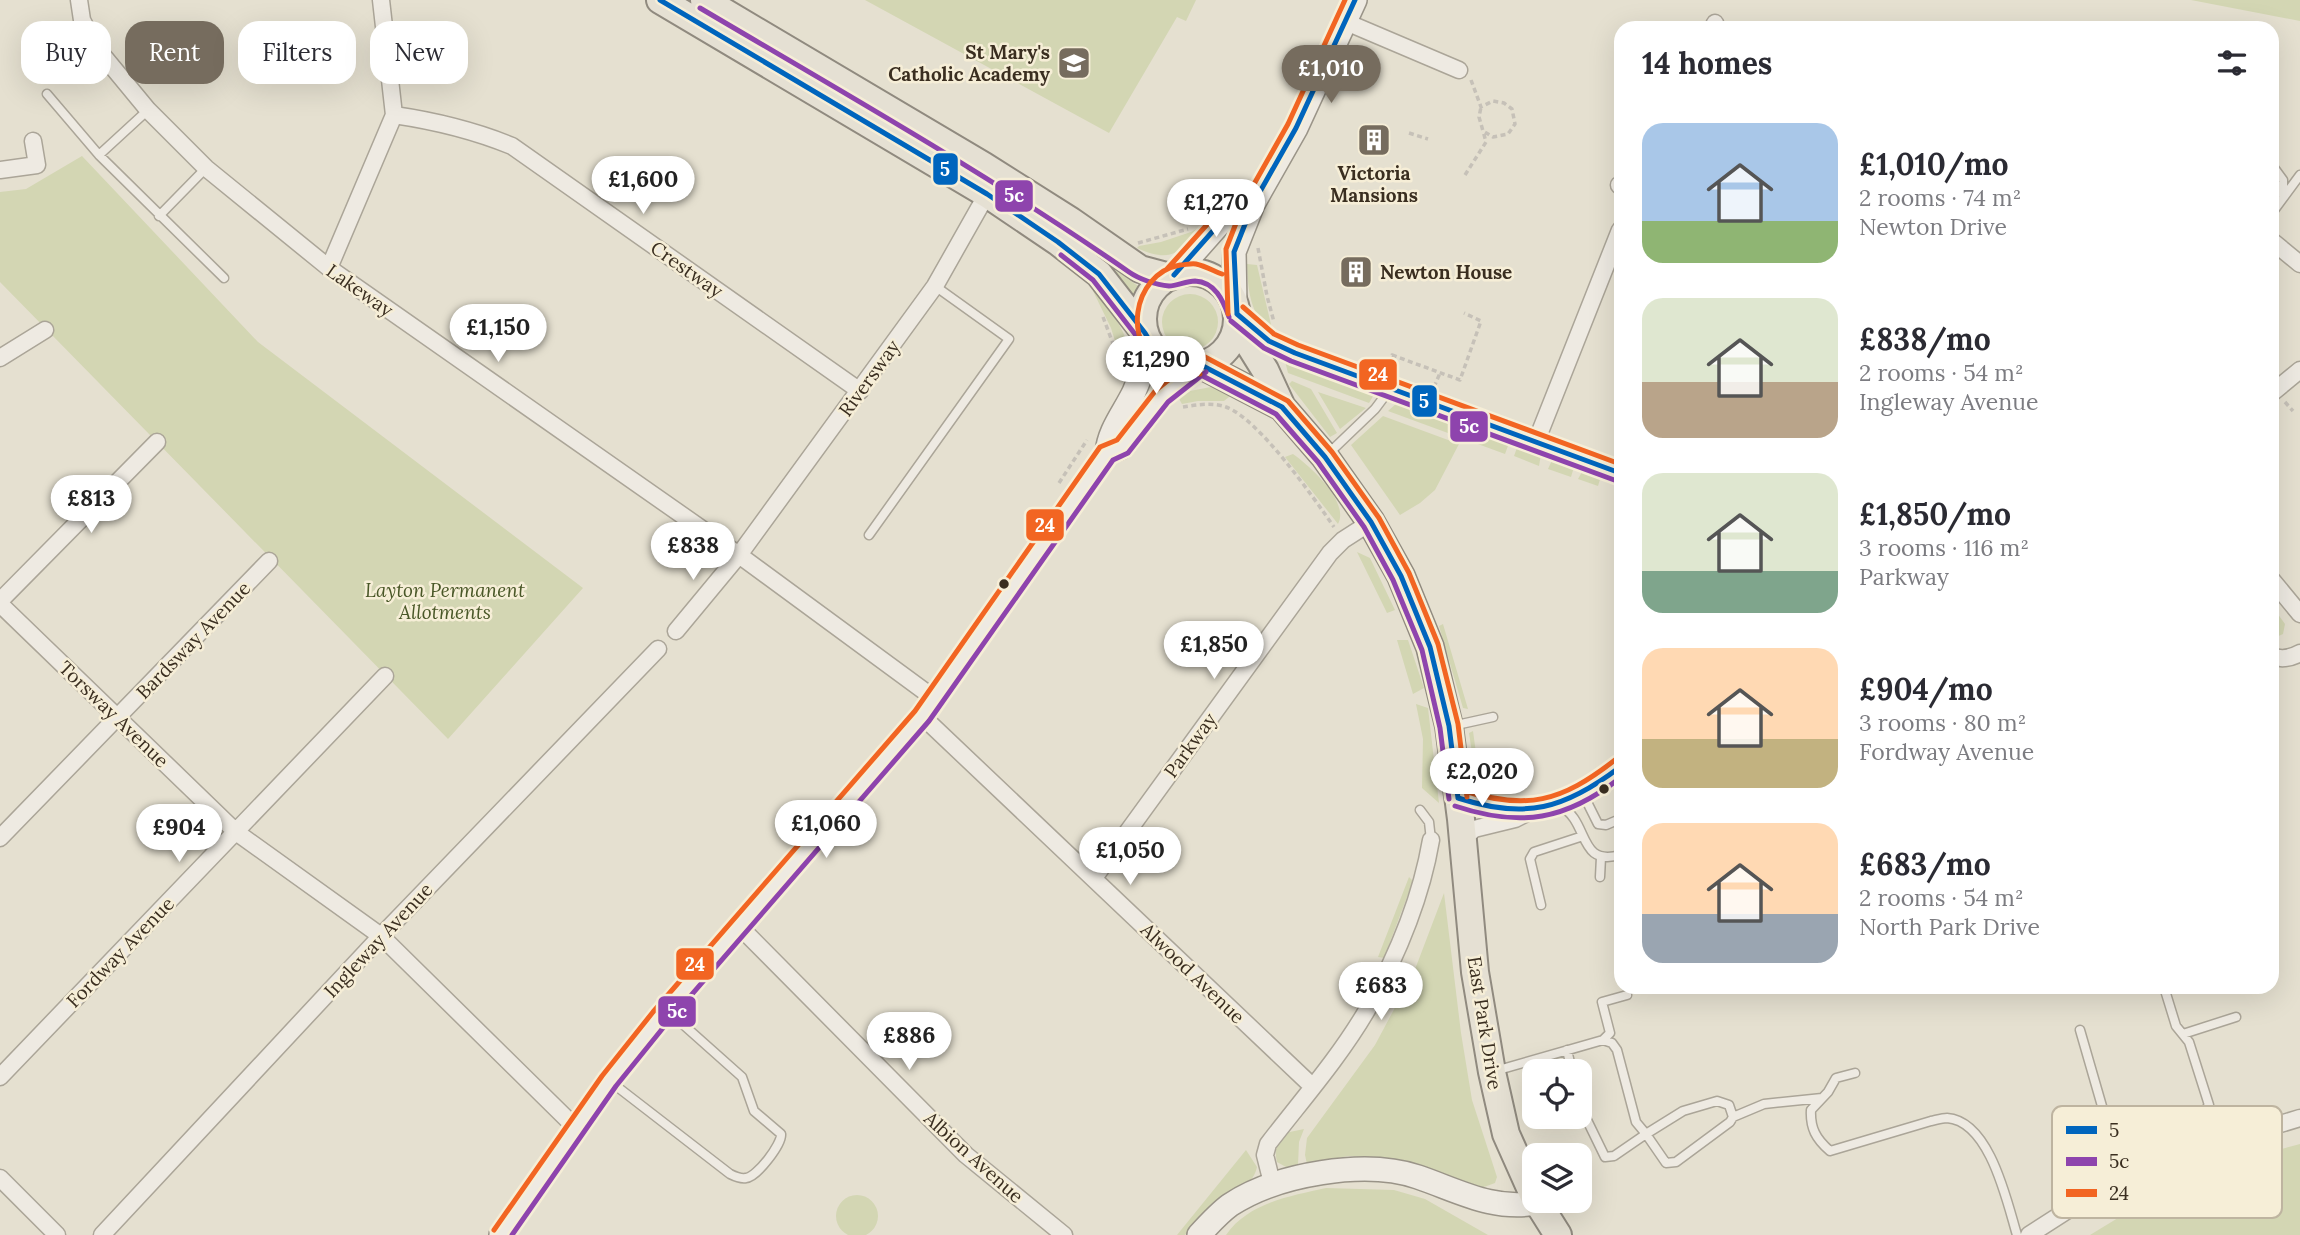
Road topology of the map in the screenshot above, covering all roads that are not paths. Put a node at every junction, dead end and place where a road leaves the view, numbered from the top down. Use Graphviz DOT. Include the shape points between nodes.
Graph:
graph roads {
  1 [pos="79,0"];
  2 [pos="381,0"];
  3 [pos="660,0"];
  4 [pos="704,0"];
  5 [pos="1355,0"];
  6 [pos="1346,22"];
  7 [pos="1464,72"];
  8 [pos="47,94"];
  9 [pos="148,110"];
  10 [pos="394,115"];
  11 [pos="33,141"];
  12 [pos="99,155"];
  13 [pos="206,168"];
  14 [pos="0,170"];
  15 [pos="2279,175"];
  16 [pos="2300,175"];
  17 [pos="1261,189"];
  18 [pos="987,194"];
  19 [pos="2283,196"];
  20 [pos="2279,202"];
  21 [pos="159,216"];
  22 [pos="1614,245"];
  23 [pos="2279,248"];
  24 [pos="2300,264"];
  25 [pos="329,268"];
  26 [pos="1172,276"];
  27 [pos="224,278"];
  28 [pos="935,286"];
  29 [pos="1236,314"];
  30 [pos="45,330"];
  31 [pos="1145,333"];
  32 [pos="0,358"];
  33 [pos="1201,365"];
  34 [pos="2300,370"];
  35 [pos="2279,387"];
  36 [pos="1385,388"];
  37 [pos="860,391"];
  38 [pos="1282,407"];
  39 [pos="157,442"];
  40 [pos="1535,442"];
  41 [pos="1107,453"];
  42 [pos="1325,457"];
  43 [pos="1614,471"];
  44 [pos="1371,522"];
  45 [pos="869,535"];
  46 [pos="739,555"];
  47 [pos="269,561"];
  48 [pos="2279,588"];
  49 [pos="0,603"];
  50 [pos="2300,614"];
  51 [pos="676,631"];
  52 [pos="658,649"];
  53 [pos="2300,653"];
  54 [pos="2279,657"];
  55 [pos="385,676"];
  56 [pos="928,708"];
  57 [pos="1493,717"];
  58 [pos="118,718"];
  59 [pos="1449,726"];
  60 [pos="1614,771"];
  61 [pos="1583,794"];
  62 [pos="1458,798"];
  63 [pos="1559,805"];
  64 [pos="1420,810"];
  65 [pos="1529,812"];
  66 [pos="1614,822"];
  67 [pos="236,832"];
  68 [pos="1583,836"];
  69 [pos="0,838"];
  70 [pos="1431,840"];
  71 [pos="1462,840"];
  72 [pos="1614,856"];
  73 [pos="1601,857"];
  74 [pos="1600,877"];
  75 [pos="1094,878"];
  76 [pos="1541,905"];
  77 [pos="739,926"];
  78 [pos="381,936"];
  79 [pos="2166,994"];
  80 [pos="1627,995"];
  81 [pos="667,1010"];
  82 [pos="2236,1017"];
  83 [pos="2080,1030"];
  84 [pos="2183,1034"];
  85 [pos="1603,1040"];
  86 [pos="1567,1050"];
  87 [pos="1569,1059"];
  88 [pos="1492,1072"];
  89 [pos="1855,1073"];
  90 [pos="0,1077"];
  91 [pos="609,1081"];
  92 [pos="1312,1086"];
  93 [pos="1822,1098"];
  94 [pos="2102,1106"];
  95 [pos="2208,1106"];
  96 [pos="1733,1117"];
  97 [pos="2300,1118"];
  98 [pos="2282,1123"];
  99 [pos="575,1127"];
  100 [pos="1591,1129"];
  101 [pos="1646,1134"];
  102 [pos="1522,1170"];
  103 [pos="0,1178"];
  104 [pos="1273,1186"];
  105 [pos="1522,1206"];
  106 [pos="1544,1213"];
  107 [pos="2054,1218"];
  108 [pos="57,1235"];
  109 [pos="102,1235"];
  110 [pos="501,1235"];
  111 [pos="1063,1235"];
  112 [pos="1199,1235"];
  113 [pos="1558,1235"];
  114 [pos="2017,1235"];
  115 [pos="2029,1235"];
  1 -- 9 [label="street, Lakeway" via="87,33"];
  2 -- 10 [label="street"];
  3 -- 18 [label="main road"];
  4 -- 26 [label="main road" via="984,166 1140,269"];
  5 -- 6 [label="main road"];
  6 -- 7 [label="street"];
  6 -- 17 [label="main road" via="1296,128"];
  8 -- 12 [label="lane"];
  9 -- 12 [label="lane"];
  9 -- 13 [label="street, Lakeway"];
  10 -- 25 [label="street"];
  10 -- 37 [label="street, Crestway" via="479,132 512,146"];
  11 -- 14 [label="street" via="37,165"];
  12 -- 21 [label="lane"];
  13 -- 21 [label="lane"];
  13 -- 25 [label="street, Lakeway"];
  15 -- 19 [label="lane"];
  16 -- 19 [label="lane"];
  17 -- 26 [label="main road" via="1228,214"];
  17 -- 29 [label="main road" via="1234,252"];
  18 -- 28 [label="street, Riversway"];
  18 -- 31 [label="main road" via="1099,274"];
  19 -- 20 [label="lane"];
  21 -- 27 [label="lane"];
  22 -- 40 [label="street"];
  23 -- 24 [label="street"];
  25 -- 46 [label="street, Lakeway"];
  26 -- 29 [label="main road" via="1194,272 1210,276 1225,287"];
  26 -- 31 [label="main road" via="1147,301"];
  28 -- 37 [label="street, Riversway"];
  28 -- 45 [label="lane" via="1009,339"];
  29 -- 33 [label="main road" via="1235,334 1222,354"];
  29 -- 36 [label="street" via="1269,341"];
  29 -- 38 [label="main road"];
  30 -- 32 [label="street"];
  31 -- 33 [label="main road" via="1165,358 1184,366"];
  31 -- 41 [label="main road" via="1146,358 1135,391 1108,438"];
  33 -- 38 [label="main road"];
  33 -- 41 [label="main road" via="1162,396 1122,447"];
  34 -- 35 [label="street"];
  36 -- 40 [label="street"];
  36 -- 42 [label="lane" via="1375,409"];
  37 -- 46 [label="street, Riversway"];
  38 -- 42 [label="main road, East Park Drive"];
  39 -- 49 [label="street"];
  40 -- 43 [label="street"];
  41 -- 56 [label="main road"];
  42 -- 44 [label="main road, East Park Drive"];
  44 -- 59 [label="main road, East Park Drive" via="1401,576 1425,635"];
  44 -- 75 [label="street, Parkway" via="1330,553"];
  46 -- 51 [label="street"];
  46 -- 56 [label="street, Lakeway"];
  47 -- 58 [label="street, Bardsway Avenue"];
  48 -- 50 [label="street"];
  49 -- 58 [label="street, Torsway Avenue"];
  52 -- 78 [label="street, Ingleway Avenue"];
  53 -- 54 [label="street"];
  55 -- 67 [label="street, Fordway Avenue"];
  56 -- 75 [label="street, Alwood Avenue"];
  56 -- 77 [label="main road"];
  57 -- 59 [label="lane"];
  58 -- 67 [label="street, Torsway Avenue"];
  58 -- 69 [label="street, Bardsway Avenue"];
  59 -- 62 [label="main road, East Park Drive"];
  60 -- 61 [label="street"];
  61 -- 63 [label="street"];
  61 -- 66 [label="lane" via="1598,824"];
  62 -- 65 [label="street" via="1502,811"];
  62 -- 71 [label="main road, East Park Drive"];
  63 -- 65 [label="street"];
  63 -- 68 [label="lane" via="1576,817"];
  64 -- 70 [label="lane" via="1429,822"];
  65 -- 71 [label="street" via="1474,829"];
  67 -- 78 [label="street, Torsway Avenue"];
  67 -- 90 [label="street, Fordway Avenue"];
  68 -- 73 [label="lane"];
  68 -- 76 [label="lane" via="1534,852 1530,859"];
  70 -- 92 [label="street" via="1391,964 1366,1012"];
  71 -- 88 [label="main road, East Park Drive" via="1475,972"];
  72 -- 73 [label="lane"];
  73 -- 74 [label="lane"];
  75 -- 92 [label="street, Alwood Avenue"];
  77 -- 81 [label="main road"];
  77 -- 111 [label="street, Albion Avenue" via="966,1155"];
  78 -- 99 [label="street, Torsway Avenue"];
  78 -- 109 [label="street, Ingleway Avenue"];
  79 -- 84 [label="lane"];
  80 -- 85 [label="lane" via="1602,1002 1610,1033"];
  81 -- 91 [label="main road"];
  81 -- 91 [label="lane" via="742,1077 754,1111 781,1135 776,1149 753,1175 737,1177"];
  82 -- 84 [label="lane"];
  83 -- 94 [label="lane"];
  84 -- 95 [label="lane"];
  85 -- 86 [label="lane"];
  85 -- 101 [label="lane" via="1617,1050 1636,1122"];
  86 -- 87 [label="lane"];
  86 -- 88 [label="lane"];
  88 -- 102 [label="main road, East Park Drive" via="1506,1134"];
  89 -- 93 [label="lane" via="1836,1078"];
  91 -- 99 [label="main road"];
  92 -- 104 [label="street" via="1268,1144 1265,1156"];
  93 -- 96 [label="lane" via="1764,1104"];
  93 -- 114 [label="lane" via="1811,1110 1810,1125 1830,1151 1947,1118 1966,1127 1986,1147 1997,1168"];
  96 -- 101 [label="lane" via="1728,1105 1717,1101 1684,1111"];
  96 -- 101 [label="lane" via="1670,1163 1662,1159"];
  97 -- 98 [label="street"];
  99 -- 110 [label="main road"];
  100 -- 101 [label="lane" via="1605,1157 1614,1156"];
  103 -- 108 [label="street"];
  104 -- 105 [label="main road" via="1324,1172 1402,1172 1500,1206"];
  104 -- 112 [label="main road" via="1230,1206"];
  106 -- 113 [label="main road, East Park Drive"];
  107 -- 115 [label="street"];
}
